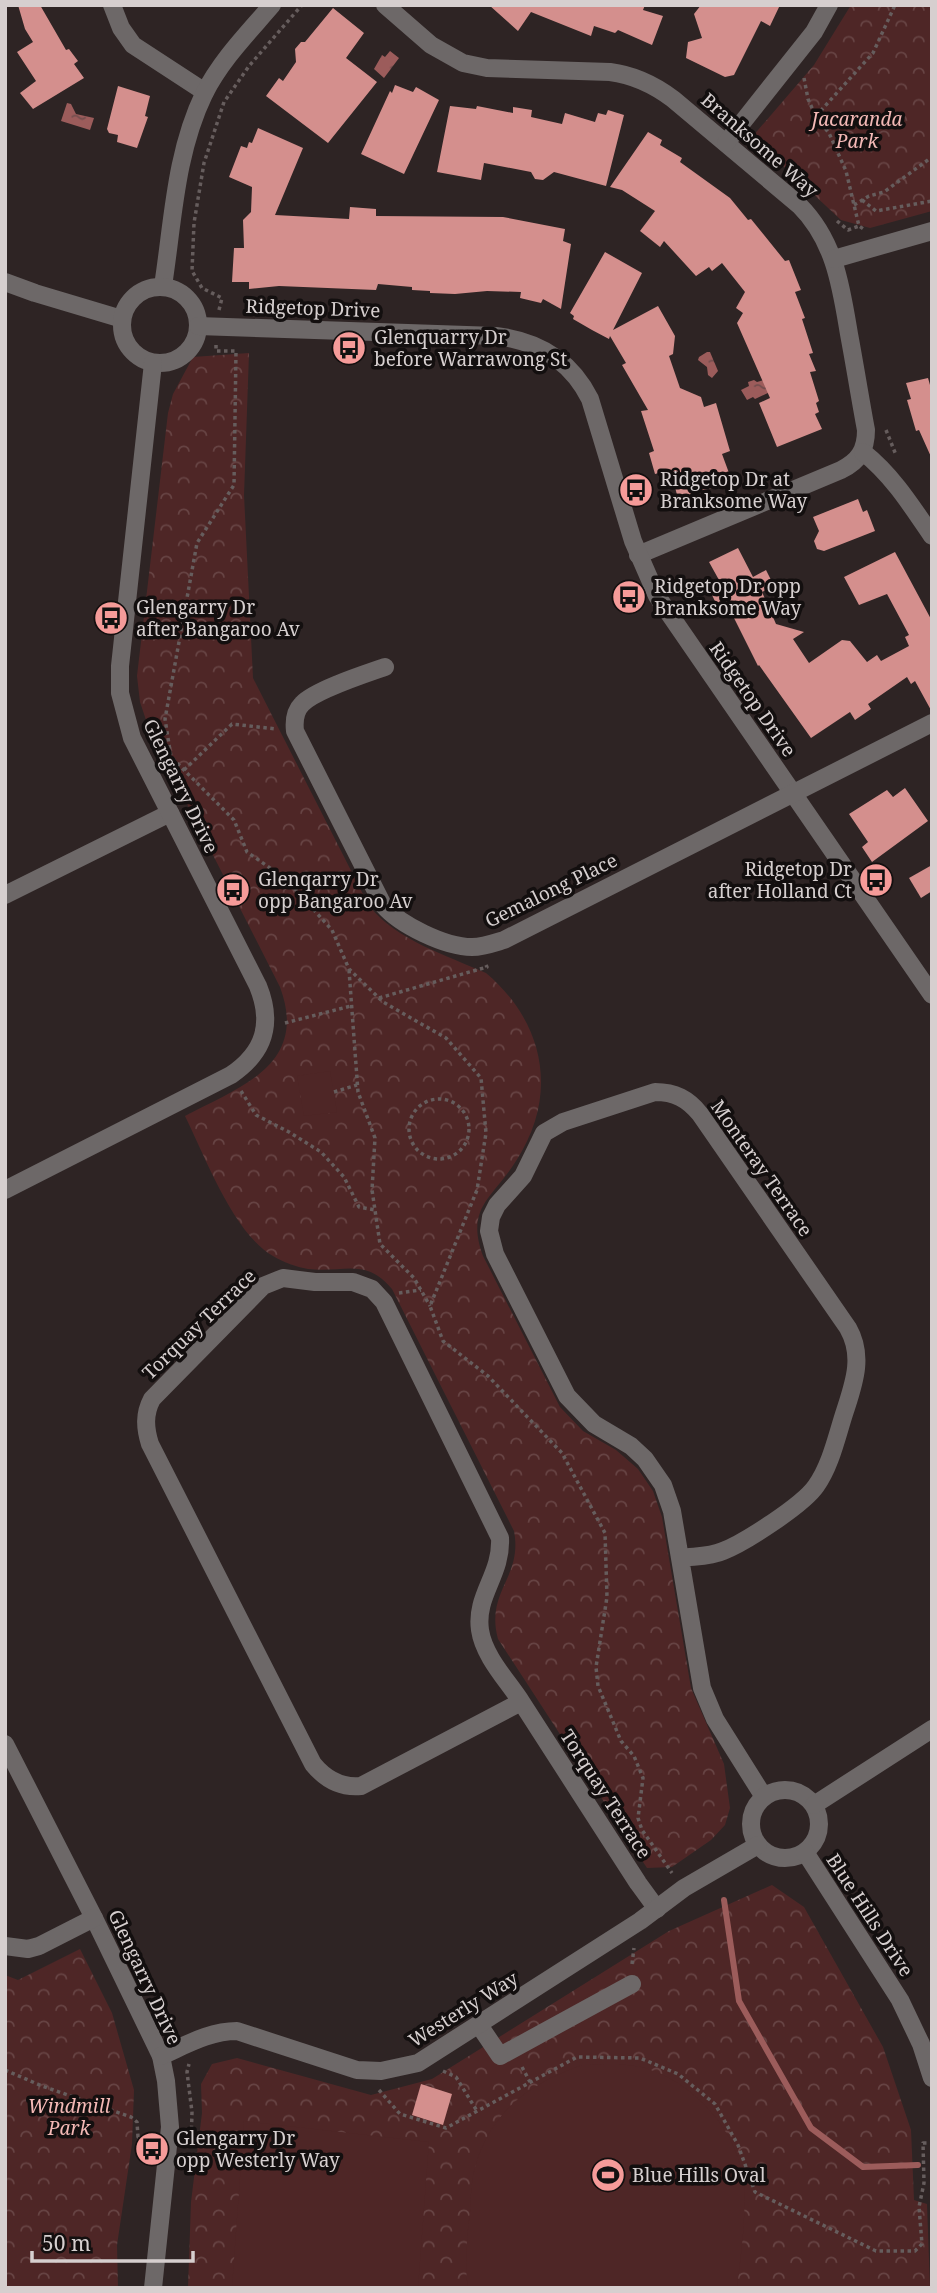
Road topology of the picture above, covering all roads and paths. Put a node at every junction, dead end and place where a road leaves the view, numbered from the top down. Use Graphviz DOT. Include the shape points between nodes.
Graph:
graph roads {
  1 [pos="112,5"];
  2 [pos="272,5"];
  3 [pos="302,5"];
  4 [pos="385,5"];
  5 [pos="829,5"];
  6 [pos="895,5"];
  7 [pos="806,69"];
  8 [pos="205,92"];
  9 [pos="816,117"];
  10 [pos="726,143"];
  11 [pos="932,157"];
  12 [pos="862,200"];
  13 [pos="932,201"];
  14 [pos="854,205"];
  15 [pos="932,231"];
  16 [pos="872,233"];
  17 [pos="834,259"];
  18 [pos="5,282"];
  19 [pos="163,286"];
  20 [pos="122,319"];
  21 [pos="207,326"];
  22 [pos="153,362"];
  23 [pos="886,429"];
  24 [pos="863,452"];
  25 [pos="899,462"];
  26 [pos="932,536"];
  27 [pos="638,555"];
  28 [pos="384,667"];
  29 [pos="932,723"];
  30 [pos="295,731"];
  31 [pos="184,770"];
  32 [pos="793,793"];
  33 [pos="170,813"];
  34 [pos="5,895"];
  35 [pos="479,947"];
  36 [pos="349,969"];
  37 [pos="932,995"];
  38 [pos="379,998"];
  39 [pos="351,1006"];
  40 [pos="265,1028"];
  41 [pos="232,1074"];
  42 [pos="357,1085"];
  43 [pos="334,1092"];
  44 [pos="415,1148"];
  45 [pos="5,1190"];
  46 [pos="375,1210"];
  47 [pos="430,1306"];
  48 [pos="681,1558"];
  49 [pos="521,1702"];
  50 [pos="932,1729"];
  51 [pos="5,1744"];
  52 [pos="764,1797"];
  53 [pos="814,1805"];
  54 [pos="758,1845"];
  55 [pos="806,1852"];
  56 [pos="684,1888"];
  57 [pos="657,1909"];
  58 [pos="94,1918"];
  59 [pos="5,1946"];
  60 [pos="632,1984"];
  61 [pos="479,2025"];
  62 [pos="161,2056"];
  63 [pos="192,2061"];
  64 [pos="5,2070"];
  65 [pos="433,2073"];
  66 [pos="932,2078"];
  67 [pos="370,2088"];
  68 [pos="386,2088"];
  69 [pos="378,2089"];
  70 [pos="477,2111"];
  71 [pos="169,2142"];
  72 [pos="932,2143"];
  73 [pos="153,2288"];
  1 -- 8 [label="street" via="133,45"];
  2 -- 8 [label="street" via="228,56"];
  3 -- 21 [label="path" via="224,102 204,163 192,271 202,288 222,298"];
  4 -- 10 [label="street, Branksome Way" via="430,45 463,64 610,72 639,79 662,90"];
  5 -- 10 [label="street" via="814,32"];
  6 -- 9 [label="path" via="873,52"];
  7 -- 9 [label="path" via="803,80"];
  8 -- 19 [label="street" via="179,172"];
  9 -- 14 [label="path" via="829,133 846,171"];
  10 -- 17 [label="street, Branksome Way" via="807,213"];
  11 -- 12 [label="path" via="884,192"];
  12 -- 13 [label="path" via="876,211"];
  12 -- 14 [label="path"];
  14 -- 16 [label="path" via="859,226"];
  15 -- 17 [label="street"];
  17 -- 24 [label="street, Branksome Way" via="866,430"];
  18 -- 20 [label="street"];
  19 -- 20 [label="street" via="141,291 125,308"];
  19 -- 21 [label="street" via="188,299"];
  20 -- 22 [label="street" via="128,347"];
  21 -- 22 [label="street" via="184,354 175,360"];
  21 -- 27 [label="street, Ridgetop Drive" via="496,336 542,348 570,369 590,399"];
  21 -- 31 [label="path" via="216,351 236,351 234,485 197,543 185,600 165,719 171,757"];
  22 -- 33 [label="street, Glengarry Drive" via="120,681 129,730"];
  23 -- 25 [label="path"];
  24 -- 26 [label="street" via="896,484"];
  24 -- 27 [label="street" via="841,470"];
  27 -- 32 [label="street, Ridgetop Drive" via="666,611"];
  28 -- 30 [label="street" via="301,704"];
  29 -- 32 [label="street, Gemalong Place"];
  30 -- 31 [label="path" via="232,724"];
  30 -- 35 [label="street, Gemalong Place" via="387,909 402,922 445,941"];
  31 -- 36 [label="path" via="234,820 247,852 286,879 332,930"];
  32 -- 35 [label="street, Gemalong Place" via="504,940"];
  32 -- 37 [label="street, Ridgetop Drive"];
  33 -- 34 [label="street"];
  33 -- 40 [label="street, Glengarry Drive" via="258,986"];
  35 -- 38 [label="path" via="487,967"];
  36 -- 38 [label="path"];
  36 -- 39 [label="path"];
  38 -- 47 [label="path" via="446,1038 481,1079 486,1133 477,1190"];
  39 -- 40 [label="path"];
  39 -- 42 [label="path"];
  40 -- 41 [label="street" via="251,1059"];
  41 -- 45 [label="street"];
  41 -- 46 [label="path" via="256,1115 321,1152 344,1177 359,1207"];
  42 -- 43 [label="path"];
  42 -- 46 [label="path" via="375,1138"];
  44 -- 44 [label="path" via="408,1129 415,1109 423,1102 443,1098 460,1107 469,1124 460,1150 434,1158"];
  46 -- 47 [label="path" via="380,1244 414,1278"];
  47 -- 56 [label="path" via="443,1342 488,1376 562,1453 605,1533 607,1597 596,1667 598,1686 621,1741 640,1768 643,1788 638,1818 642,1830"];
  48 -- 48 [label="street, Monteray Terrace" via="667,1492 638,1452 594,1424 567,1396 495,1254 489,1231 494,1210 523,1176 544,1133 562,1122 655,1092 682,1097 700,1114 848,1328 857,1356 855,1380 825,1469 811,1493 723,1552"];
  48 -- 52 [label="street, Monteray Terrace" via="708,1705"];
  49 -- 49 [label="street, Torquay Terrace" via="487,1652 479,1627 482,1600 500,1558 497,1528 384,1302 372,1289 353,1282 284,1278 263,1286 155,1396 145,1427 313,1764 337,1784 361,1786"];
  49 -- 57 [label="street, Torquay Terrace"];
  50 -- 53 [label="street"];
  51 -- 58 [label="street, Glengarry Drive"];
  52 -- 53 [label="street" via="785,1790"];
  52 -- 54 [label="street" via="752,1815"];
  53 -- 55 [label="street" via="818,1836"];
  54 -- 55 [label="street" via="786,1859"];
  54 -- 56 [label="street, Westerly Way"];
  55 -- 66 [label="street, Blue Hills Drive" via="901,2000"];
  56 -- 57 [label="street, Westerly Way"];
  57 -- 61 [label="street, Westerly Way"];
  58 -- 59 [label="street" via="39,1946"];
  58 -- 62 [label="street, Glengarry Drive"];
  60 -- 61 [label="street" via="500,2056"];
  61 -- 62 [label="street, Westerly Way" via="429,2058 381,2071 357,2070 237,2031 209,2035"];
  62 -- 71 [label="street, Glengarry Drive"];
  63 -- 71 [label="path" via="187,2072 191,2146"];
  64 -- 71 [label="path" via="135,2119 138,2137"];
  65 -- 70 [label="path" via="441,2070 456,2077"];
  67 -- 69 [label="path"];
  68 -- 69 [label="path"];
  69 -- 70 [label="path" via="400,2114 446,2128"];
  70 -- 72 [label="path" via="577,2057 640,2058 678,2074 715,2104 738,2144 755,2192 876,2251 915,2251 922,2244 923,2143"];
  71 -- 73 [label="street, Glengarry Drive"];
}
